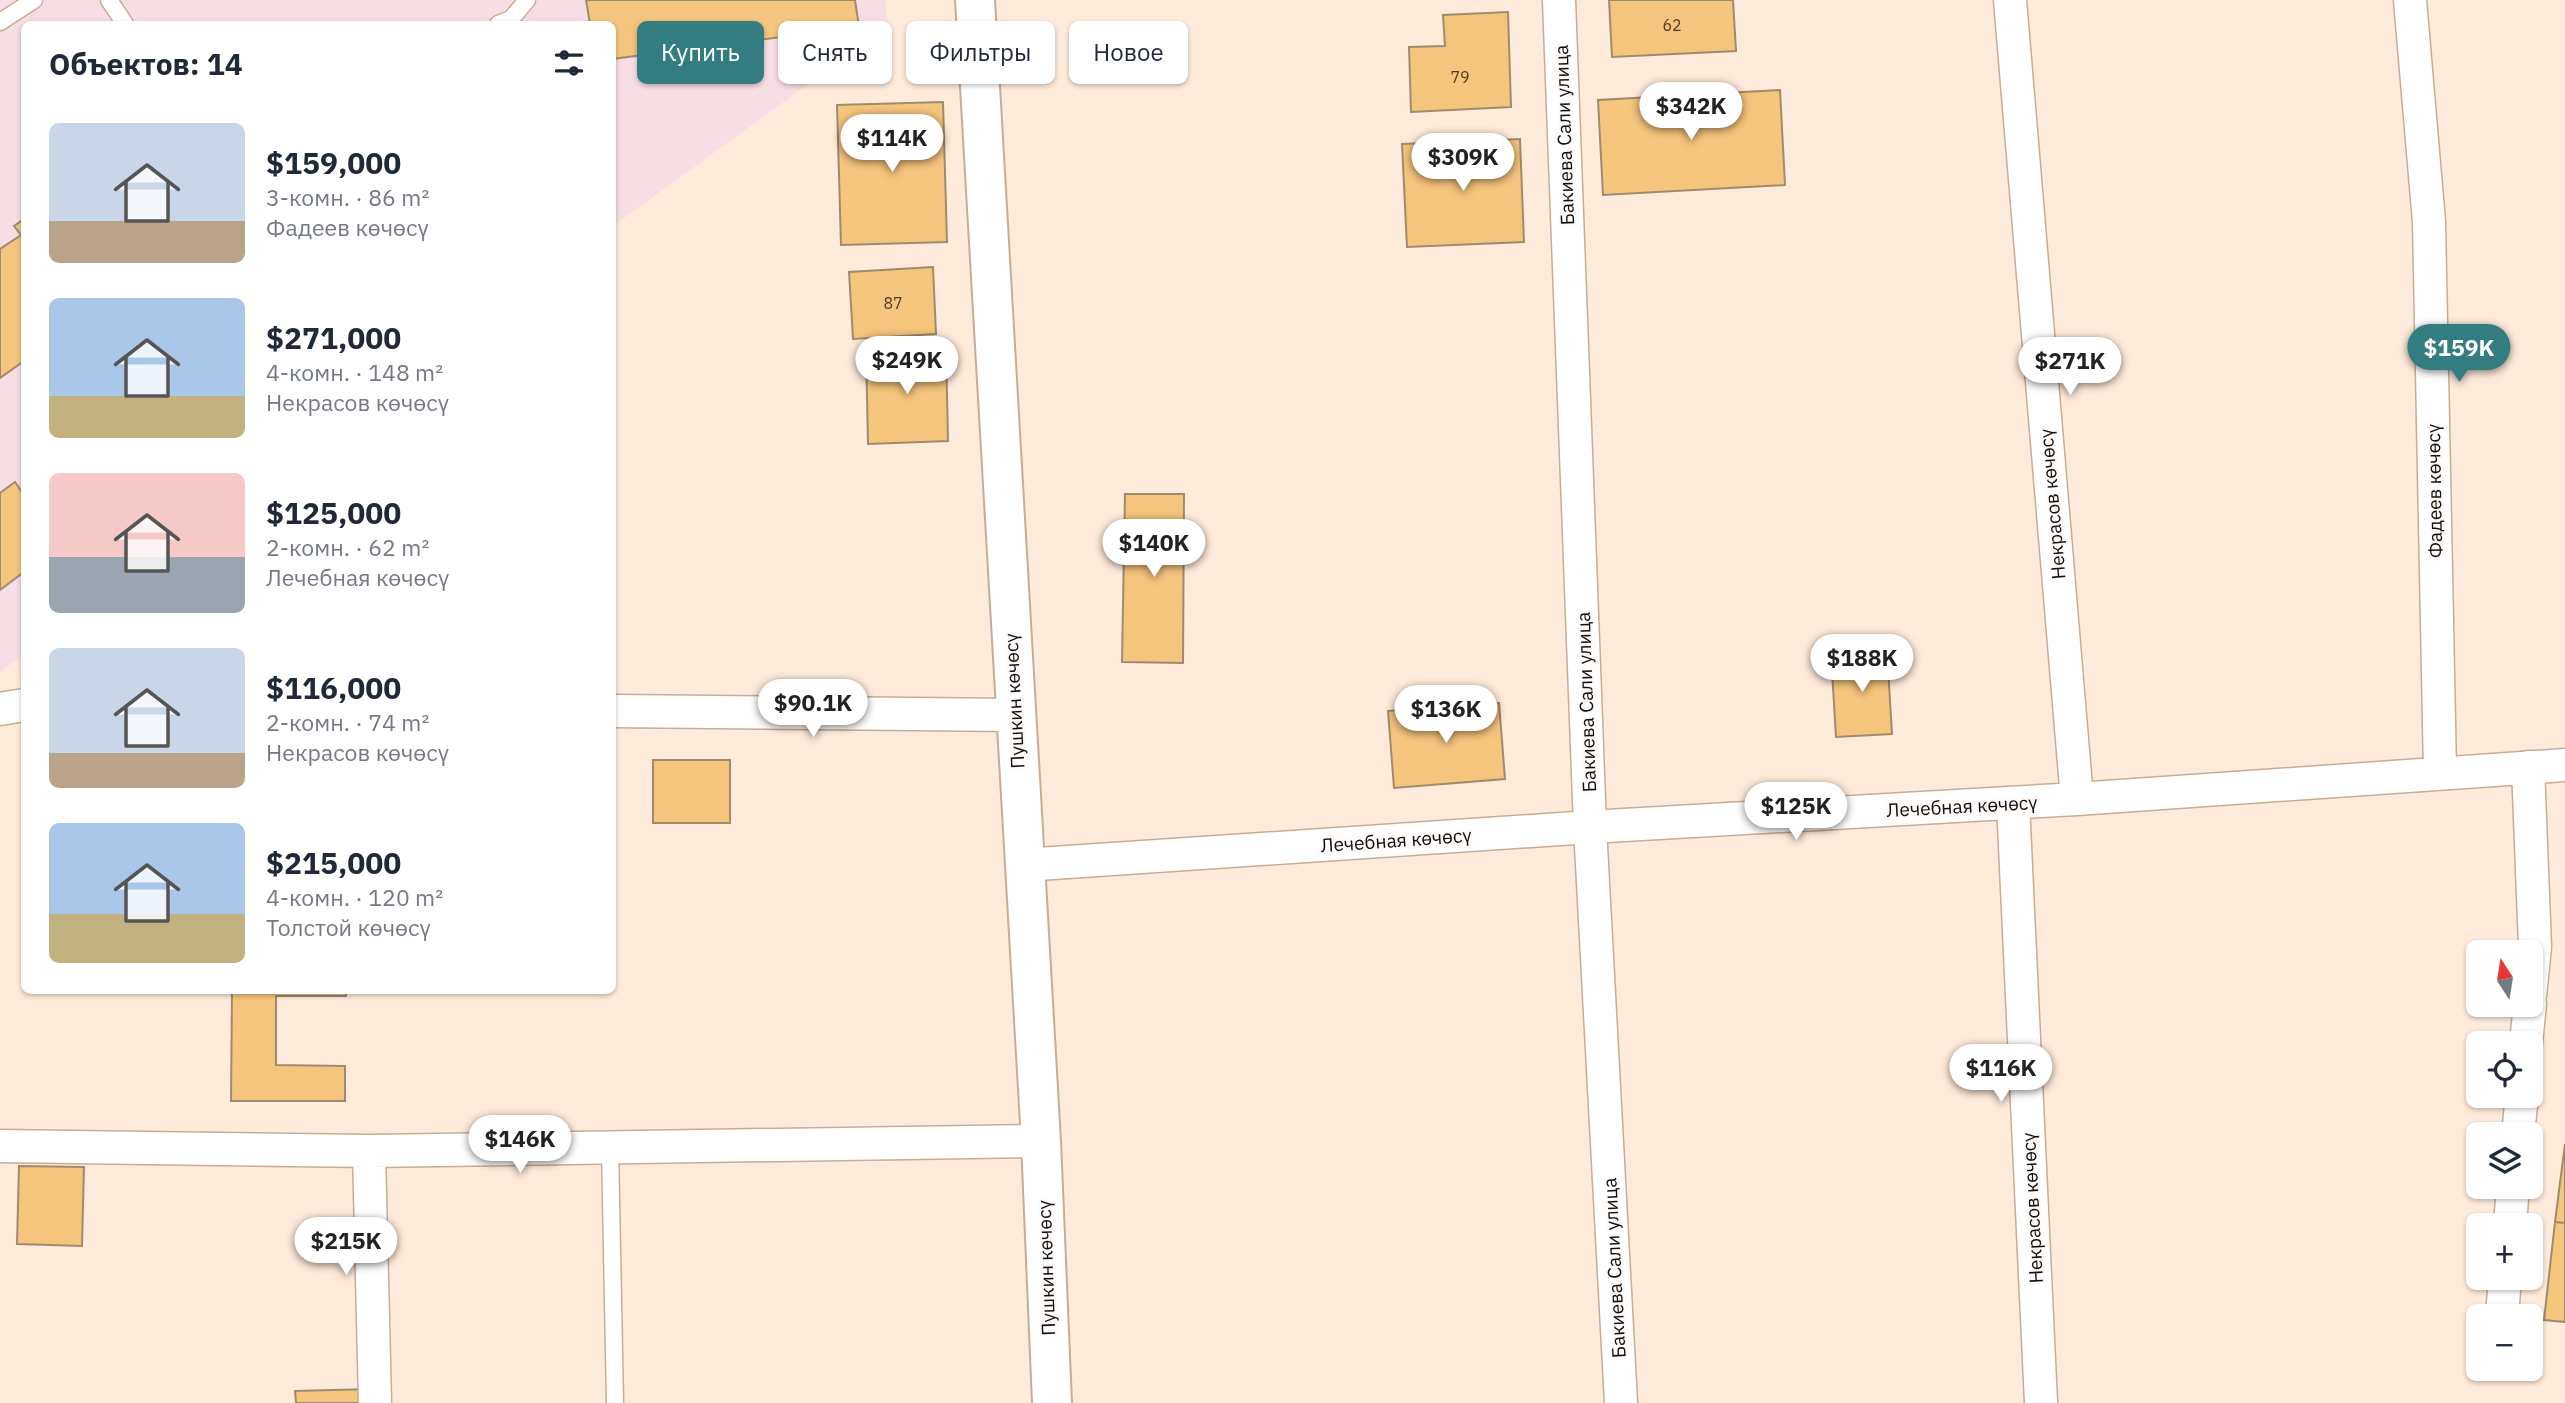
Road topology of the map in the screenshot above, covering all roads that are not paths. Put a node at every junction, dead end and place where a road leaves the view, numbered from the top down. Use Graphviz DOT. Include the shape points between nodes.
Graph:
graph roads {
  1 [pos="34,0"];
  2 [pos="109,0"];
  3 [pos="527,0"];
  4 [pos="975,0"];
  5 [pos="1559,0"];
  6 [pos="2010,0"];
  7 [pos="2410,0"];
  8 [pos="123,21"];
  9 [pos="505,21"];
  10 [pos="0,22"];
  11 [pos="21,705"];
  12 [pos="0,709"];
  13 [pos="616,711"];
  14 [pos="1015,715"];
  15 [pos="2565,765"];
  16 [pos="2528,767"];
  17 [pos="2440,772"];
  18 [pos="2077,799"];
  19 [pos="2013,803"];
  20 [pos="1591,827"];
  21 [pos="1023,865"];
  22 [pos="2535,940"];
  23 [pos="1041,1141"];
  24 [pos="0,1146"];
  25 [pos="610,1148"];
  26 [pos="369,1151"];
  27 [pos="375,1403"];
  28 [pos="615,1403"];
  29 [pos="1052,1403"];
  30 [pos="1621,1403"];
  31 [pos="2041,1403"];
  1 -- 10 [label="lane"];
  2 -- 8 [label="lane"];
  3 -- 9 [label="lane"];
  4 -- 14 [label="highway, Пушкин көчөсү"];
  5 -- 20 [label="street, Бакиева Сали улица"];
  6 -- 18 [label="street, Некрасов көчөсү"];
  7 -- 17 [label="street, Фадеев көчөсү" via="2429,222"];
  11 -- 12 [label="street"];
  13 -- 14 [label="street"];
  14 -- 21 [label="highway, Пушкин көчөсү"];
  15 -- 16 [label="street, Лечебная көчөсү"];
  16 -- 17 [label="street, Лечебная көчөсү"];
  16 -- 22 [label="street"];
  17 -- 18 [label="street, Лечебная көчөсү"];
  18 -- 19 [label="street, Лечебная көчөсү"];
  19 -- 20 [label="street, Лечебная көчөсү"];
  19 -- 31 [label="street, Некрасов көчөсү"];
  20 -- 21 [label="street, Лечебная көчөсү"];
  20 -- 30 [label="street, Бакиева Сали улица"];
  21 -- 23 [label="highway, Пушкин көчөсү"];
  23 -- 25 [label="street"];
  23 -- 29 [label="highway, Пушкин көчөсү"];
  24 -- 26 [label="street"];
  25 -- 26 [label="street"];
  25 -- 28 [label="lane"];
  26 -- 27 [label="street"];
}
